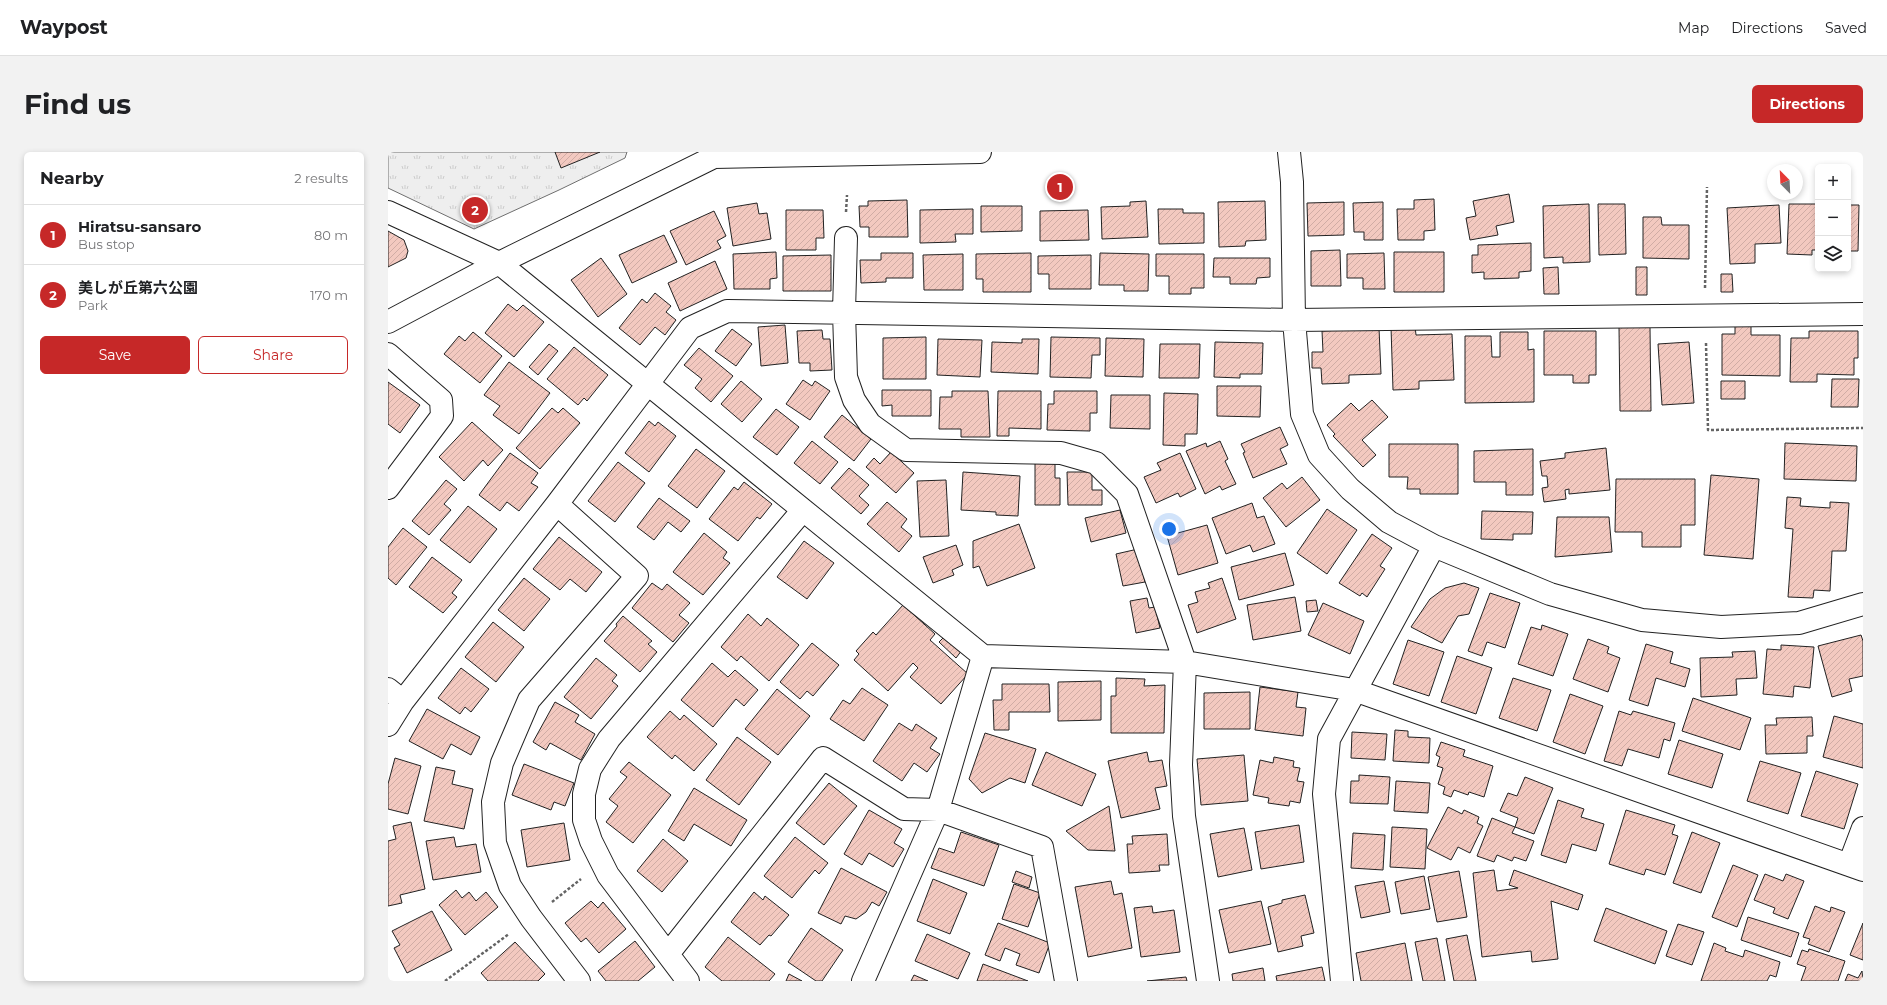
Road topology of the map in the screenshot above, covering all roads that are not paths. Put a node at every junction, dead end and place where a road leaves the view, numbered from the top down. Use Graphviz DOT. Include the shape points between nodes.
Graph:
graph roads {
  1 [pos="922,152"];
  2 [pos="980,152"];
  3 [pos="1289,152"];
  4 [pos="711,155"];
  5 [pos="388,212"];
  6 [pos="846,238"];
  7 [pos="499,263"];
  8 [pos="844,312"];
  9 [pos="1863,314"];
  10 [pos="1294,320"];
  11 [pos="388,322"];
  12 [pos="388,354"];
  13 [pos="647,383"];
  14 [pos="388,488"];
  15 [pos="556,504"];
  16 [pos="803,510"];
  17 [pos="1434,546"];
  18 [pos="1863,604"];
  19 [pos="983,656"];
  20 [pos="1185,662"];
  21 [pos="1354,690"];
  22 [pos="396,695"];
  23 [pos="388,725"];
  24 [pos="938,810"];
  25 [pos="1863,828"];
  26 [pos="1856,868"];
  27 [pos="668,954"];
  28 [pos="579,981"];
  29 [pos="688,981"];
  30 [pos="863,981"];
  31 [pos="1066,981"];
  32 [pos="1208,981"];
  33 [pos="1342,981"];
  1 -- 2 [label="street"];
  1 -- 4 [label="street"];
  3 -- 10 [label="street" via="1292,182"];
  4 -- 7 [label="street"];
  5 -- 7 [label="street"];
  6 -- 8 [label="street"];
  7 -- 11 [label="street"];
  7 -- 13 [label="street"];
  8 -- 10 [label="street"];
  8 -- 13 [label="street" via="727,311 690,328"];
  8 -- 20 [label="street" via="846,377 854,400 870,424 906,450 1061,453 1096,464 1127,494"];
  9 -- 10 [label="street"];
  10 -- 17 [label="street" via="1302,414 1319,455 1350,490 1389,522"];
  12 -- 14 [label="street" via="441,400 442,416"];
  13 -- 15 [label="street"];
  13 -- 16 [label="street"];
  15 -- 22 [label="street"];
  15 -- 28 [label="street" via="637,576 529,700 502,762 493,802 496,843 510,886"];
  16 -- 19 [label="street"];
  16 -- 27 [label="street" via="609,739 590,769 584,794 584,820 591,841 608,875"];
  17 -- 18 [label="street" via="1550,594 1642,620 1721,627 1799,623"];
  17 -- 21 [label="street"];
  19 -- 20 [label="street"];
  19 -- 24 [label="street"];
  20 -- 21 [label="street"];
  20 -- 32 [label="street" via="1180,765 1184,816"];
  21 -- 26 [label="street"];
  21 -- 33 [label="street" via="1329,739 1324,794"];
  22 -- 23 [label="street"];
  24 -- 27 [label="street" via="904,809 823,758"];
  24 -- 30 [label="street"];
  24 -- 31 [label="street" via="1042,847"];
  25 -- 26 [label="street"];
  27 -- 29 [label="street"];
}
